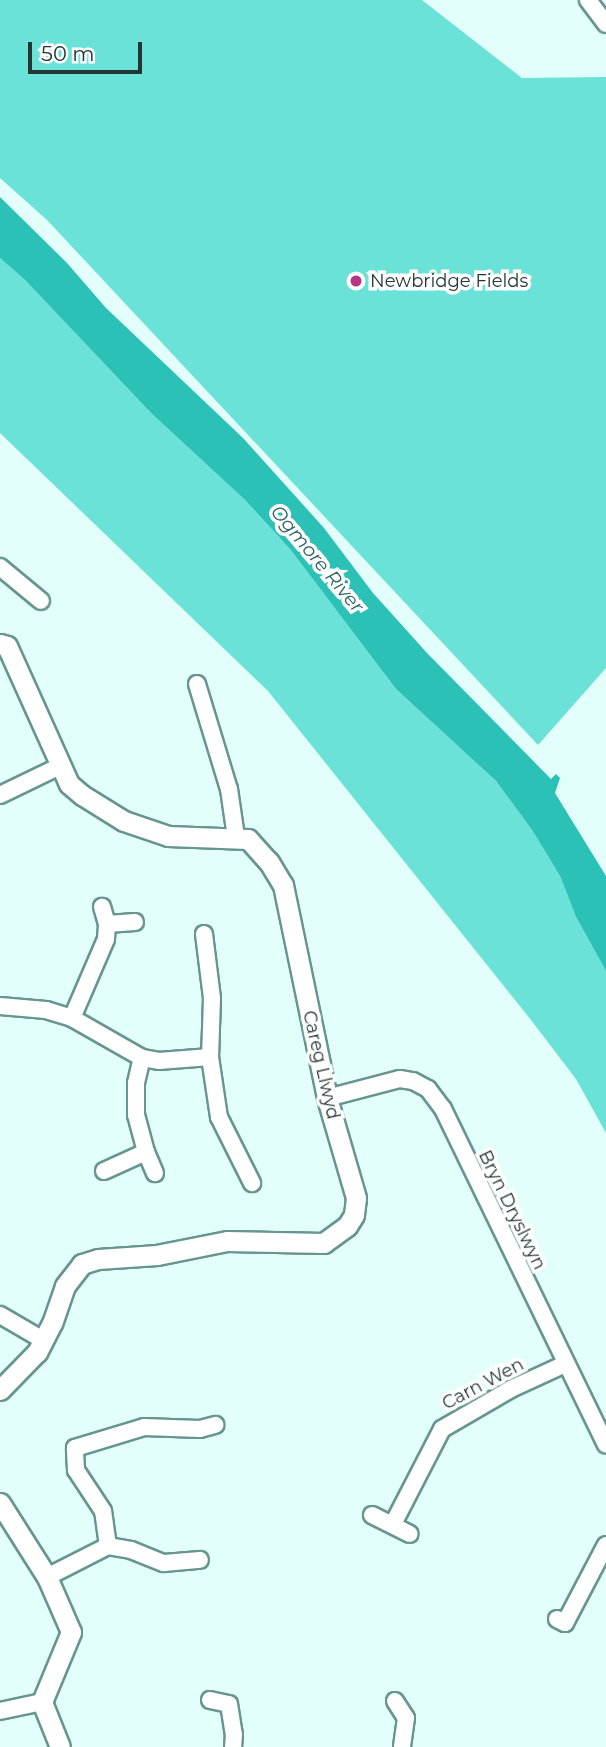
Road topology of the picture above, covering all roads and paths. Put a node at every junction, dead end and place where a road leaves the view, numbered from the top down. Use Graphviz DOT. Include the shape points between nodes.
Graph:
graph roads {
  1 [pos="588,0"];
  2 [pos="606,24"];
  3 [pos="0,567"];
  4 [pos="41,601"];
  5 [pos="0,644"];
  6 [pos="197,684"];
  7 [pos="60,766"];
  8 [pos="0,795"];
  9 [pos="236,837"];
  10 [pos="102,907"];
  11 [pos="135,922"];
  12 [pos="107,924"];
  13 [pos="204,934"];
  14 [pos="0,1006"];
  15 [pos="72,1018"];
  16 [pos="210,1057"];
  17 [pos="142,1058"];
  18 [pos="327,1098"];
  19 [pos="146,1152"];
  20 [pos="104,1171"];
  21 [pos="155,1173"];
  22 [pos="252,1183"];
  23 [pos="0,1315"];
  24 [pos="43,1340"];
  25 [pos="565,1364"];
  26 [pos="0,1390"];
  27 [pos="215,1425"];
  28 [pos="606,1444"];
  29 [pos="0,1503"];
  30 [pos="372,1515"];
  31 [pos="393,1524"];
  32 [pos="410,1534"];
  33 [pos="108,1546"];
  34 [pos="606,1546"];
  35 [pos="200,1560"];
  36 [pos="47,1577"];
  37 [pos="566,1624"];
  38 [pos="210,1700"];
  39 [pos="395,1701"];
  40 [pos="42,1702"];
  41 [pos="0,1711"];
  42 [pos="60,1747"];
  43 [pos="233,1747"];
  44 [pos="402,1747"];
  1 -- 2 [label="street"];
  3 -- 4 [label="street"];
  5 -- 7 [label="street" via="8,646"];
  6 -- 9 [label="street" via="229,789"];
  7 -- 8 [label="street"];
  7 -- 9 [label="street" via="69,784 124,821 168,836"];
  9 -- 18 [label="street, Careg Llwyd" via="257,847 283,885"];
  10 -- 12 [label="street"];
  11 -- 12 [label="street"];
  12 -- 15 [label="street" via="106,939"];
  13 -- 16 [label="street" via="212,998"];
  14 -- 15 [label="street" via="46,1010"];
  15 -- 17 [label="street"];
  16 -- 17 [label="street"];
  16 -- 22 [label="street" via="219,1117"];
  17 -- 19 [label="street" via="136,1115"];
  18 -- 24 [label="street, Careg Llwyd" via="356,1198 354,1215 335,1238 311,1244 227,1241 82,1264"];
  18 -- 25 [label="street, Bryn Dryslwyn" via="400,1079 428,1090 443,1109"];
  19 -- 20 [label="street"];
  19 -- 21 [label="street"];
  23 -- 24 [label="street"];
  24 -- 26 [label="street, Careg Llwyd"];
  25 -- 28 [label="street, Bryn Dryslwyn"];
  25 -- 31 [label="street, Carn Wen" via="442,1429"];
  27 -- 33 [label="street" via="200,1429 144,1427 75,1448 76,1470 103,1511"];
  29 -- 36 [label="street"];
  30 -- 31 [label="street"];
  31 -- 32 [label="street"];
  33 -- 35 [label="street" via="164,1563"];
  33 -- 36 [label="street"];
  34 -- 37 [label="street"];
  36 -- 40 [label="street" via="71,1632"];
  38 -- 43 [label="street" via="229,1704"];
  39 -- 44 [label="street" via="406,1718"];
  40 -- 41 [label="street"];
  40 -- 42 [label="street"];
}
